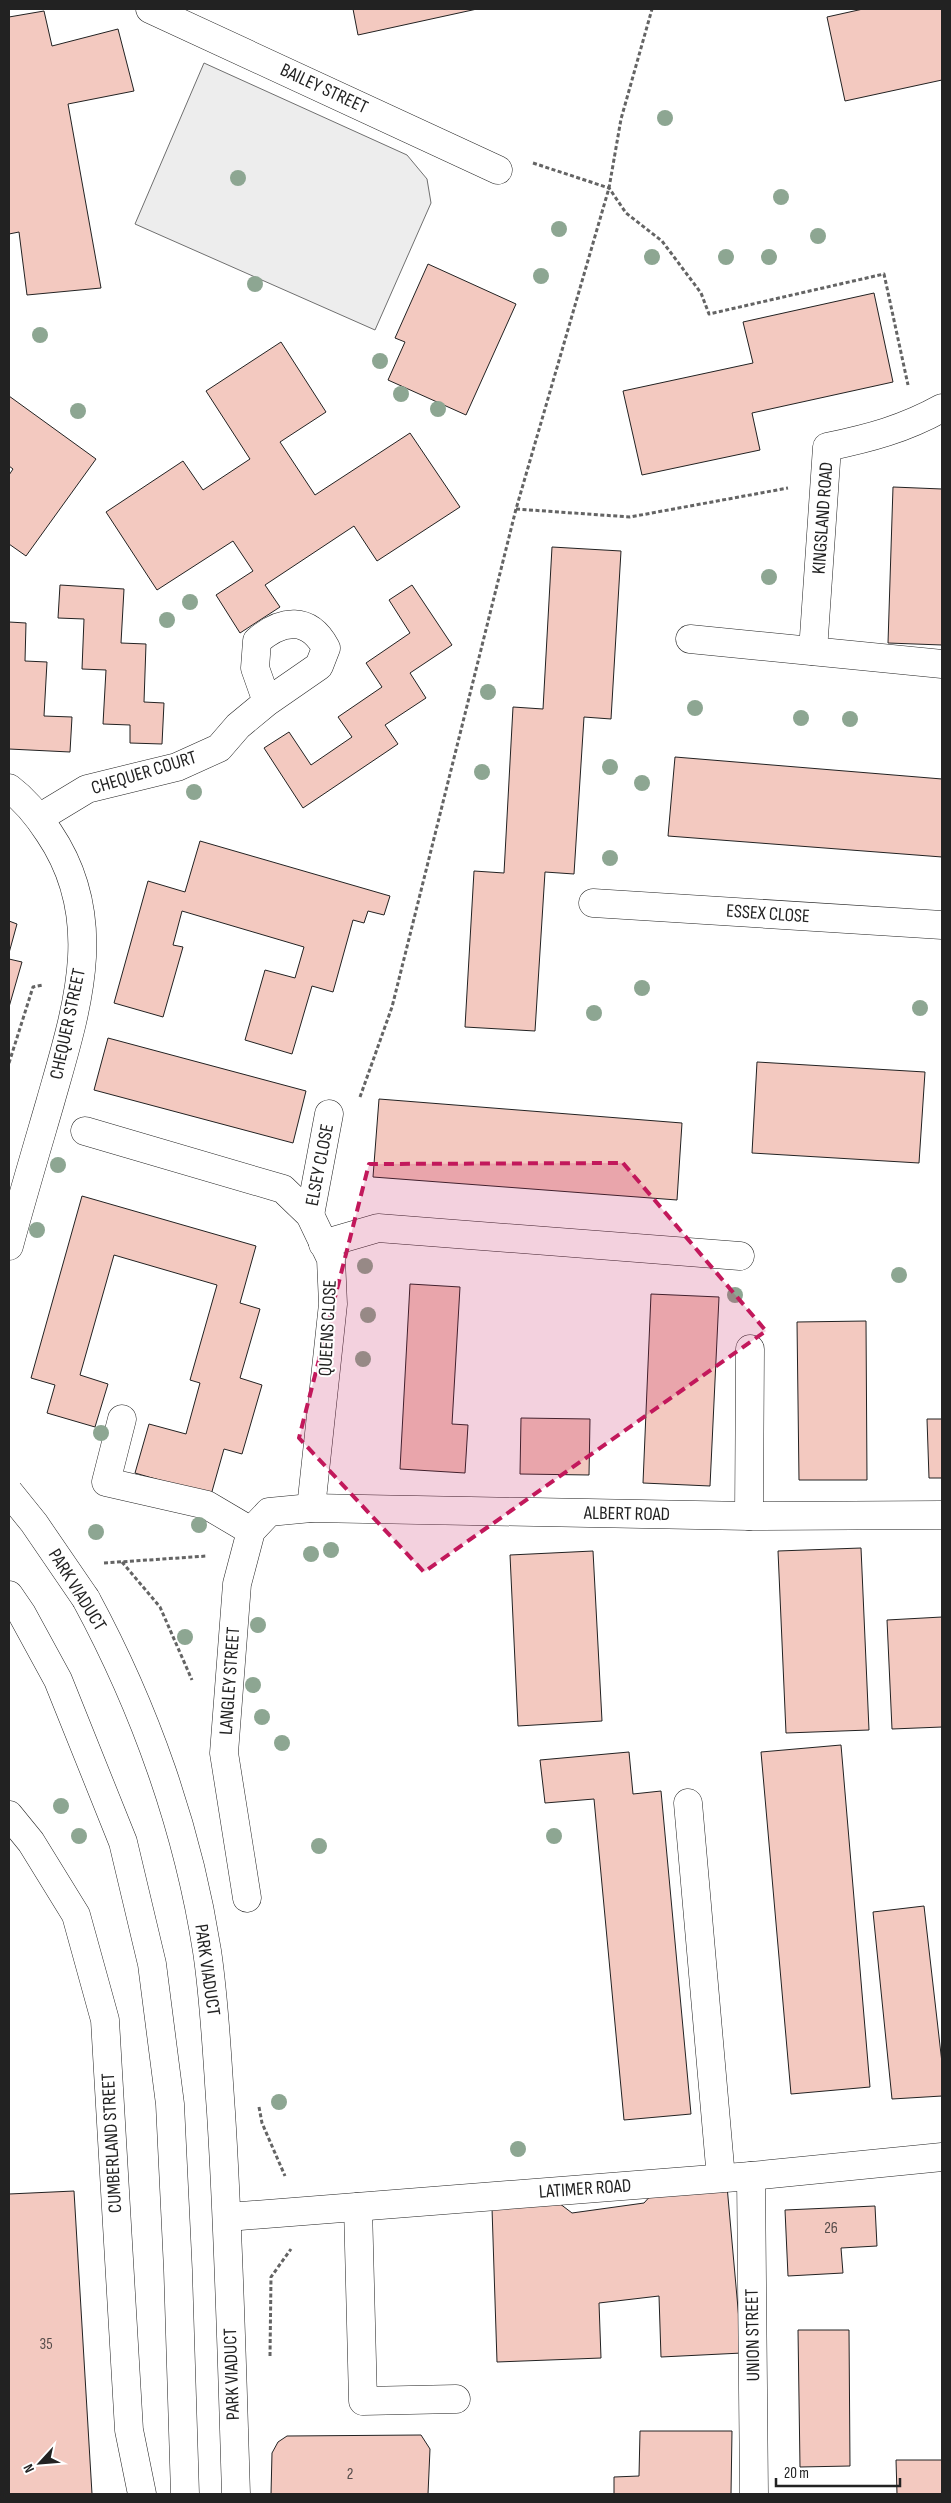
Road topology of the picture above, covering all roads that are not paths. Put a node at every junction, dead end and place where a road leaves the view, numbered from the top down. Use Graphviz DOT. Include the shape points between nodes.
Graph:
graph roads {
  1 [pos="150,9"];
  2 [pos="498,170"];
  3 [pos="942,408"];
  4 [pos="690,639"];
  5 [pos="813,651"];
  6 [pos="942,664"];
  7 [pos="267,702"];
  8 [pos="9,788"];
  9 [pos="39,818"];
  10 [pos="594,903"];
  11 [pos="942,925"];
  12 [pos="329,1114"];
  13 [pos="84,1131"];
  14 [pos="310,1215"];
  15 [pos="323,1244"];
  16 [pos="9,1246"];
  17 [pos="740,1256"];
  18 [pos="750,1349"];
  19 [pos="122,1420"];
  20 [pos="9,1492"];
  21 [pos="311,1508"];
  22 [pos="749,1516"];
  23 [pos="942,1516"];
  24 [pos="248,1542"];
  25 [pos="15,1604"];
  26 [pos="688,1803"];
  27 [pos="9,1815"];
  28 [pos="247,1898"];
  29 [pos="942,2157"];
  30 [pos="751,2176"];
  31 [pos="722,2178"];
  32 [pos="358,2207"];
  33 [pos="228,2217"];
  34 [pos="456,2399"];
  35 [pos="142,2494"];
  36 [pos="185,2494"];
  37 [pos="236,2494"];
  38 [pos="754,2494"];
  1 -- 2 [label="main road, BAILEY STREET"];
  3 -- 5 [label="main road, KINGSLAND ROAD" via="916,423 879,436 828,447"];
  4 -- 5 [label="main road"];
  5 -- 6 [label="main road"];
  7 -- 9 [label="main road, CHEQUER COURT" via="238,726 219,748 177,767 87,789"];
  8 -- 9 [label="main road, CHEQUER STREET"];
  9 -- 16 [label="main road, CHEQUER STREET" via="61,851 76,886 83,950 79,994"];
  10 -- 11 [label="main road, ESSEX CLOSE"];
  12 -- 14 [label="main road, ELSEY CLOSE"];
  13 -- 14 [label="main road, QUEENS CLOSE" via="283,1189"];
  14 -- 15 [label="main road, QUEENS CLOSE"];
  15 -- 17 [label="main road" via="378,1228"];
  15 -- 21 [label="main road, QUEENS CLOSE" via="331,1259 333,1304"];
  18 -- 22 [label="main road"];
  19 -- 24 [label="main road" via="106,1482 207,1505"];
  20 -- 33 [label="main road, PARK VIADUCT, bridge" via="86,1599 109,1641 156,1754 189,1864 207,1952"];
  21 -- 22 [label="main road, ALBERT ROAD"];
  21 -- 24 [label="main road, LANGLEY STREET" via="269,1512"];
  22 -- 23 [label="main road, ALBERT ROAD"];
  24 -- 28 [label="main road, LANGLEY STREET" via="237,1584 224,1753"];
  25 -- 36 [label="main road" via="58,1680 123,1842 152,1964 170,2104"];
  26 -- 31 [label="main road"];
  27 -- 35 [label="main road, CUMBERLAND STREET" via="31,1842 76,1914 105,2020 129,2430"];
  29 -- 30 [label="main road, LATIMER ROAD"];
  30 -- 31 [label="main road, LATIMER ROAD"];
  30 -- 38 [label="main road, UNION STREET"];
  31 -- 32 [label="main road, LATIMER ROAD"];
  32 -- 33 [label="main road, LATIMER ROAD"];
  32 -- 34 [label="main road" via="363,2401"];
  33 -- 37 [label="main road, PARK VIADUCT"];
}
